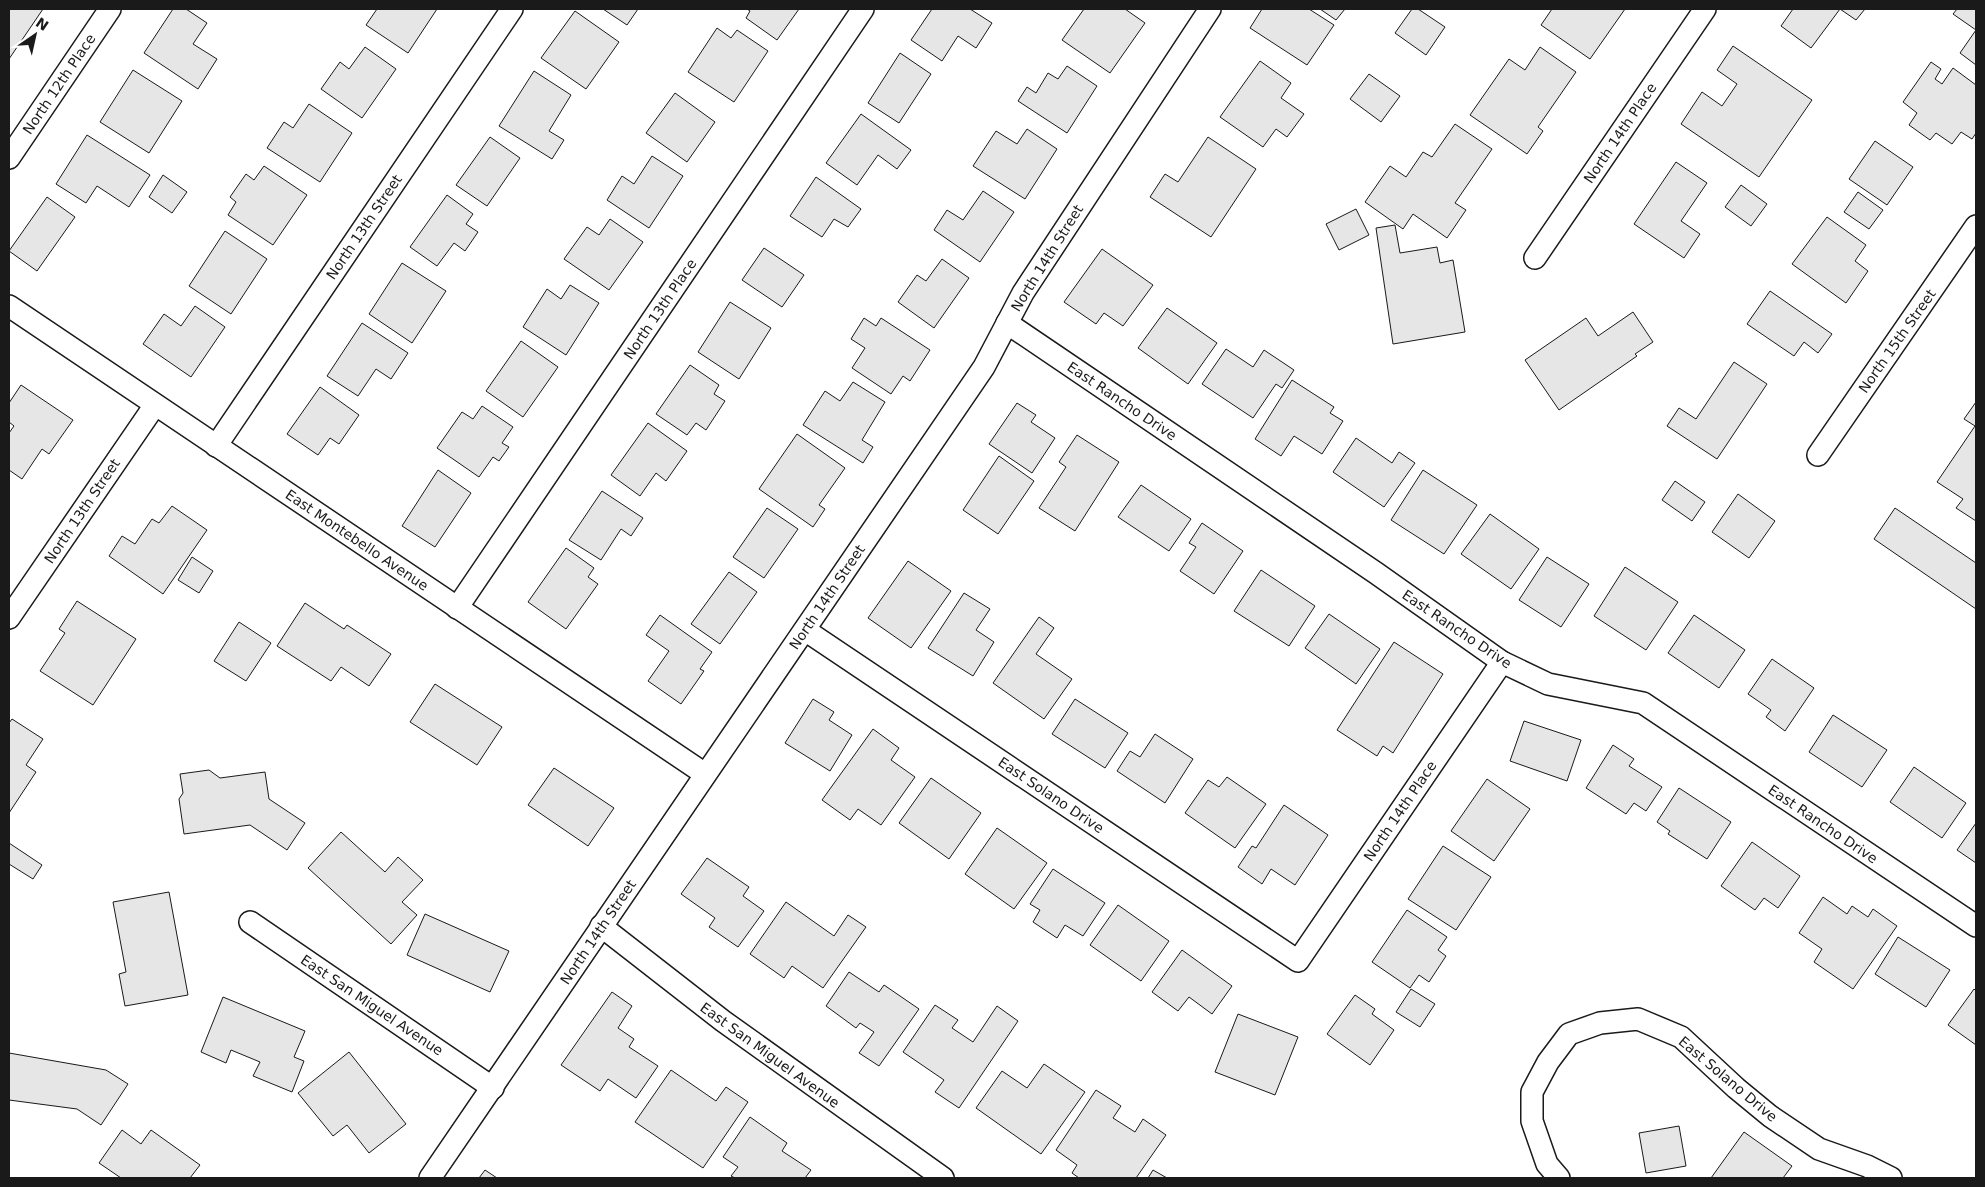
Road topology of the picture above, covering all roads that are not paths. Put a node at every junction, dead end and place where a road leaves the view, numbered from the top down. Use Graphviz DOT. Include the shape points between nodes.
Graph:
graph roads {
  1 [pos="110,9"];
  2 [pos="512,9"];
  3 [pos="863,9"];
  4 [pos="1210,9"];
  5 [pos="1705,9"];
  6 [pos="9,158"];
  7 [pos="1976,226"];
  8 [pos="1535,258"];
  9 [pos="9,306"];
  10 [pos="1007,323"];
  11 [pos="155,405"];
  12 [pos="216,446"];
  13 [pos="1818,455"];
  14 [pos="457,608"];
  15 [pos="9,618"];
  16 [pos="805,630"];
  17 [pos="1502,662"];
  18 [pos="705,774"];
  19 [pos="250,922"];
  20 [pos="602,926"];
  21 [pos="1976,926"];
  22 [pos="1298,961"];
  23 [pos="493,1088"];
  24 [pos="430,1178"];
  25 [pos="943,1178"];
  26 [pos="1559,1178"];
  27 [pos="1891,1178"];
  1 -- 6 [label="street, North 12th Place"];
  2 -- 12 [label="street, North 13th Street"];
  3 -- 14 [label="street, North 13th Place"];
  4 -- 10 [label="street, North 14th Street" via="1023,292"];
  5 -- 8 [label="street, North 14th Place"];
  7 -- 13 [label="street, North 15th Street"];
  9 -- 11 [label="street, East Montebello Avenue"];
  10 -- 16 [label="street, North 14th Street" via="984,367"];
  10 -- 17 [label="street, East Rancho Drive"];
  11 -- 12 [label="street, East Montebello Avenue"];
  11 -- 15 [label="street, North 13th Street"];
  12 -- 14 [label="street, East Montebello Avenue"];
  14 -- 18 [label="street, East Montebello Avenue"];
  16 -- 18 [label="street, North 14th Street"];
  16 -- 22 [label="street, East Solano Drive"];
  17 -- 21 [label="street, East Rancho Drive" via="1548,684 1643,703"];
  17 -- 22 [label="street, North 14th Place"];
  18 -- 20 [label="street, North 14th Street"];
  19 -- 23 [label="street, East San Miguel Avenue"];
  20 -- 23 [label="street, North 14th Street"];
  20 -- 25 [label="street, East San Miguel Avenue" via="731,1027"];
  23 -- 24 [label="street, North 14th Street"];
  26 -- 27 [label="street, East Solano Drive" via="1547,1164 1532,1121 1532,1092 1548,1062 1569,1034 1600,1023 1638,1019 1681,1036 1770,1116 1820,1149"];
}
